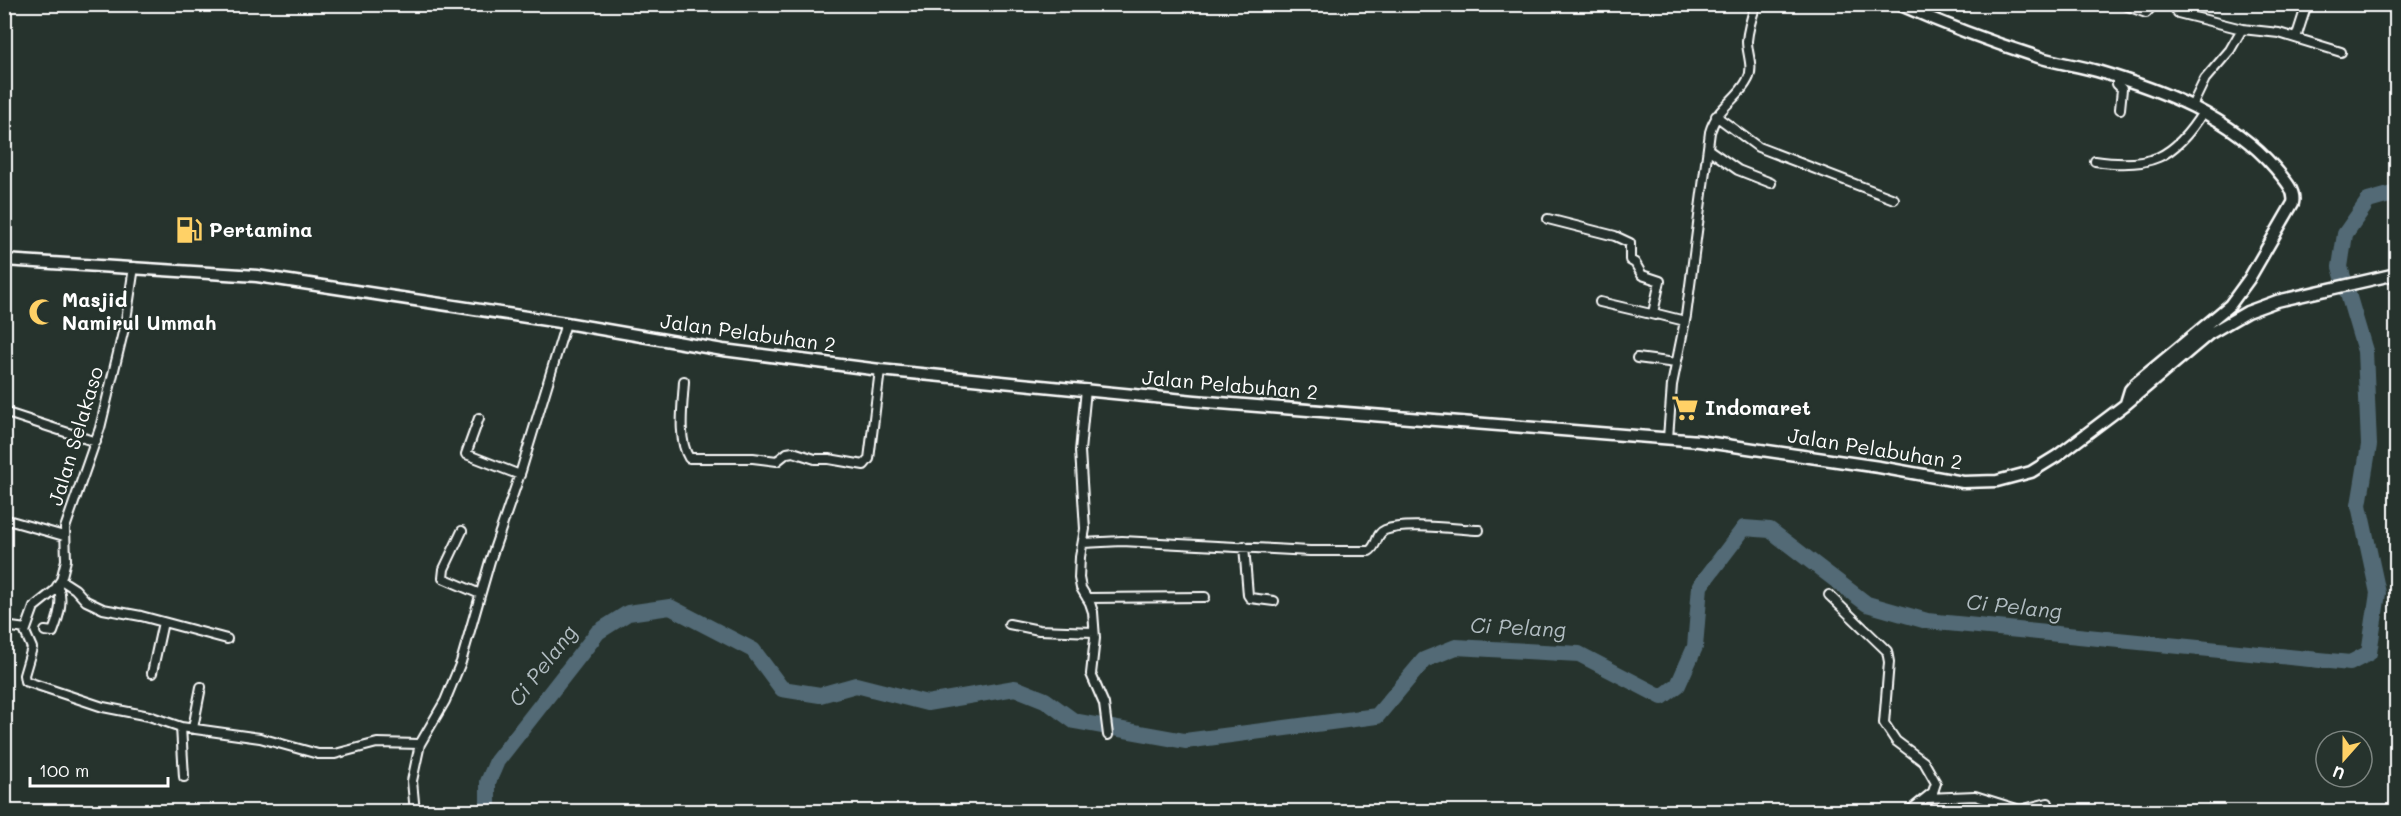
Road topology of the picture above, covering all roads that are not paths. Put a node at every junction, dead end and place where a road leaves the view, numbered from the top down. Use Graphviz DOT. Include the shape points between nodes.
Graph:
graph roads {
  1 [pos="1756,4"];
  2 [pos="1898,4"];
  3 [pos="2122,4"];
  4 [pos="2154,4"];
  5 [pos="2172,4"];
  6 [pos="2307,4"];
  7 [pos="2242,30"];
  8 [pos="2296,38"];
  9 [pos="2341,52"];
  10 [pos="2116,78"];
  11 [pos="2192,106"];
  12 [pos="2120,109"];
  13 [pos="2203,112"];
  14 [pos="1716,116"];
  15 [pos="1708,149"];
  16 [pos="2095,161"];
  17 [pos="1771,183"];
  18 [pos="1894,199"];
  19 [pos="1548,219"];
  20 [pos="4,260"];
  21 [pos="134,267"];
  22 [pos="2397,274"];
  23 [pos="1600,302"];
  24 [pos="1655,315"];
  25 [pos="1684,321"];
  26 [pos="566,323"];
  27 [pos="1637,358"];
  28 [pos="1676,363"];
  29 [pos="880,370"];
  30 [pos="684,381"];
  31 [pos="1086,389"];
  32 [pos="2126,404"];
  33 [pos="4,412"];
  34 [pos="479,418"];
  35 [pos="1668,438"];
  36 [pos="96,442"];
  37 [pos="520,475"];
  38 [pos="4,519"];
  39 [pos="1479,530"];
  40 [pos="462,531"];
  41 [pos="64,536"];
  42 [pos="1083,543"];
  43 [pos="1244,546"];
  44 [pos="59,583"];
  45 [pos="480,594"];
  46 [pos="1829,595"];
  47 [pos="1205,597"];
  48 [pos="1087,598"];
  49 [pos="1275,601"];
  50 [pos="163,622"];
  51 [pos="1009,624"];
  52 [pos="4,626"];
  53 [pos="26,629"];
  54 [pos="45,631"];
  55 [pos="1094,632"];
  56 [pos="227,639"];
  57 [pos="152,673"];
  58 [pos="201,687"];
  59 [pos="181,727"];
  60 [pos="193,728"];
  61 [pos="1108,735"];
  62 [pos="420,744"];
  63 [pos="184,777"];
  64 [pos="1928,798"];
  65 [pos="2048,803"];
  66 [pos="415,812"];
  67 [pos="1908,812"];
  1 -- 14 [label="street" via="1747,41 1748,78"];
  2 -- 10 [label="main road" via="1958,31"];
  3 -- 4 [label="street" via="2146,13"];
  5 -- 7 [label="street" via="2178,13"];
  6 -- 8 [label="street"];
  7 -- 8 [label="street"];
  7 -- 11 [label="street" via="2205,79"];
  8 -- 9 [label="street"];
  10 -- 11 [label="main road"];
  10 -- 12 [label="street" via="2122,89"];
  11 -- 13 [label="main road"];
  13 -- 16 [label="street" via="2184,138 2161,158 2127,163"];
  13 -- 32 [label="main road" via="2252,145 2284,179 2294,200 2236,297 2136,383"];
  14 -- 15 [label="street"];
  14 -- 18 [label="street" via="1758,147"];
  15 -- 17 [label="street" via="1738,170"];
  15 -- 25 [label="street"];
  19 -- 24 [label="street" via="1630,243 1630,260 1642,275 1660,281"];
  20 -- 21 [label="main road, Jalan Pelabuhan 2"];
  21 -- 26 [label="main road, Jalan Pelabuhan 2" via="281,279"];
  21 -- 36 [label="street, Jalan Selakaso" via="126,320"];
  22 -- 32 [label="main road, Jalan Pelabuhan 2" via="2261,305 2209,334"];
  23 -- 24 [label="street"];
  24 -- 25 [label="street"];
  25 -- 28 [label="street"];
  26 -- 29 [label="main road, Jalan Pelabuhan 2" via="723,350"];
  26 -- 37 [label="street"];
  27 -- 28 [label="street"];
  28 -- 35 [label="street"];
  29 -- 30 [label="street" via="869,461 864,465 793,452 777,461 689,458 682,423"];
  29 -- 31 [label="main road, Jalan Pelabuhan 2"];
  31 -- 35 [label="main road, Jalan Pelabuhan 2"];
  31 -- 42 [label="street" via="1079,463"];
  32 -- 35 [label="main road, Jalan Pelabuhan 2" via="2031,472 1987,482 1963,482 1805,455"];
  33 -- 36 [label="street"];
  34 -- 37 [label="street" via="466,454"];
  36 -- 41 [label="street, Jalan Selakaso"];
  37 -- 45 [label="street"];
  38 -- 41 [label="street"];
  39 -- 43 [label="street" via="1387,529 1369,551"];
  40 -- 45 [label="street" via="443,578"];
  41 -- 44 [label="street, Jalan Selakaso" via="66,560"];
  42 -- 43 [label="street"];
  42 -- 48 [label="street" via="1080,584"];
  43 -- 49 [label="street" via="1248,595"];
  44 -- 50 [label="street" via="93,606"];
  44 -- 53 [label="street" via="37,604"];
  44 -- 54 [label="street, Jalan Selakaso" via="58,620 53,632"];
  45 -- 62 [label="street" via="451,688"];
  46 -- 64 [label="street" via="1887,651 1884,723 1896,741 1929,768 1936,787"];
  47 -- 48 [label="street"];
  48 -- 55 [label="street" via="1093,612"];
  50 -- 56 [label="street"];
  50 -- 57 [label="street"];
  51 -- 55 [label="street" via="1039,630"];
  52 -- 53 [label="street"];
  53 -- 59 [label="street" via="32,648 25,681 93,705"];
  55 -- 61 [label="street" via="1091,674 1104,704"];
  58 -- 60 [label="street"];
  59 -- 60 [label="street"];
  59 -- 63 [label="street"];
  60 -- 62 [label="street" via="249,736 318,754 335,754 377,743"];
  62 -- 66 [label="street" via="412,781"];
  64 -- 65 [label="street" via="1975,796 2020,810"];
  64 -- 67 [label="street"];
}
